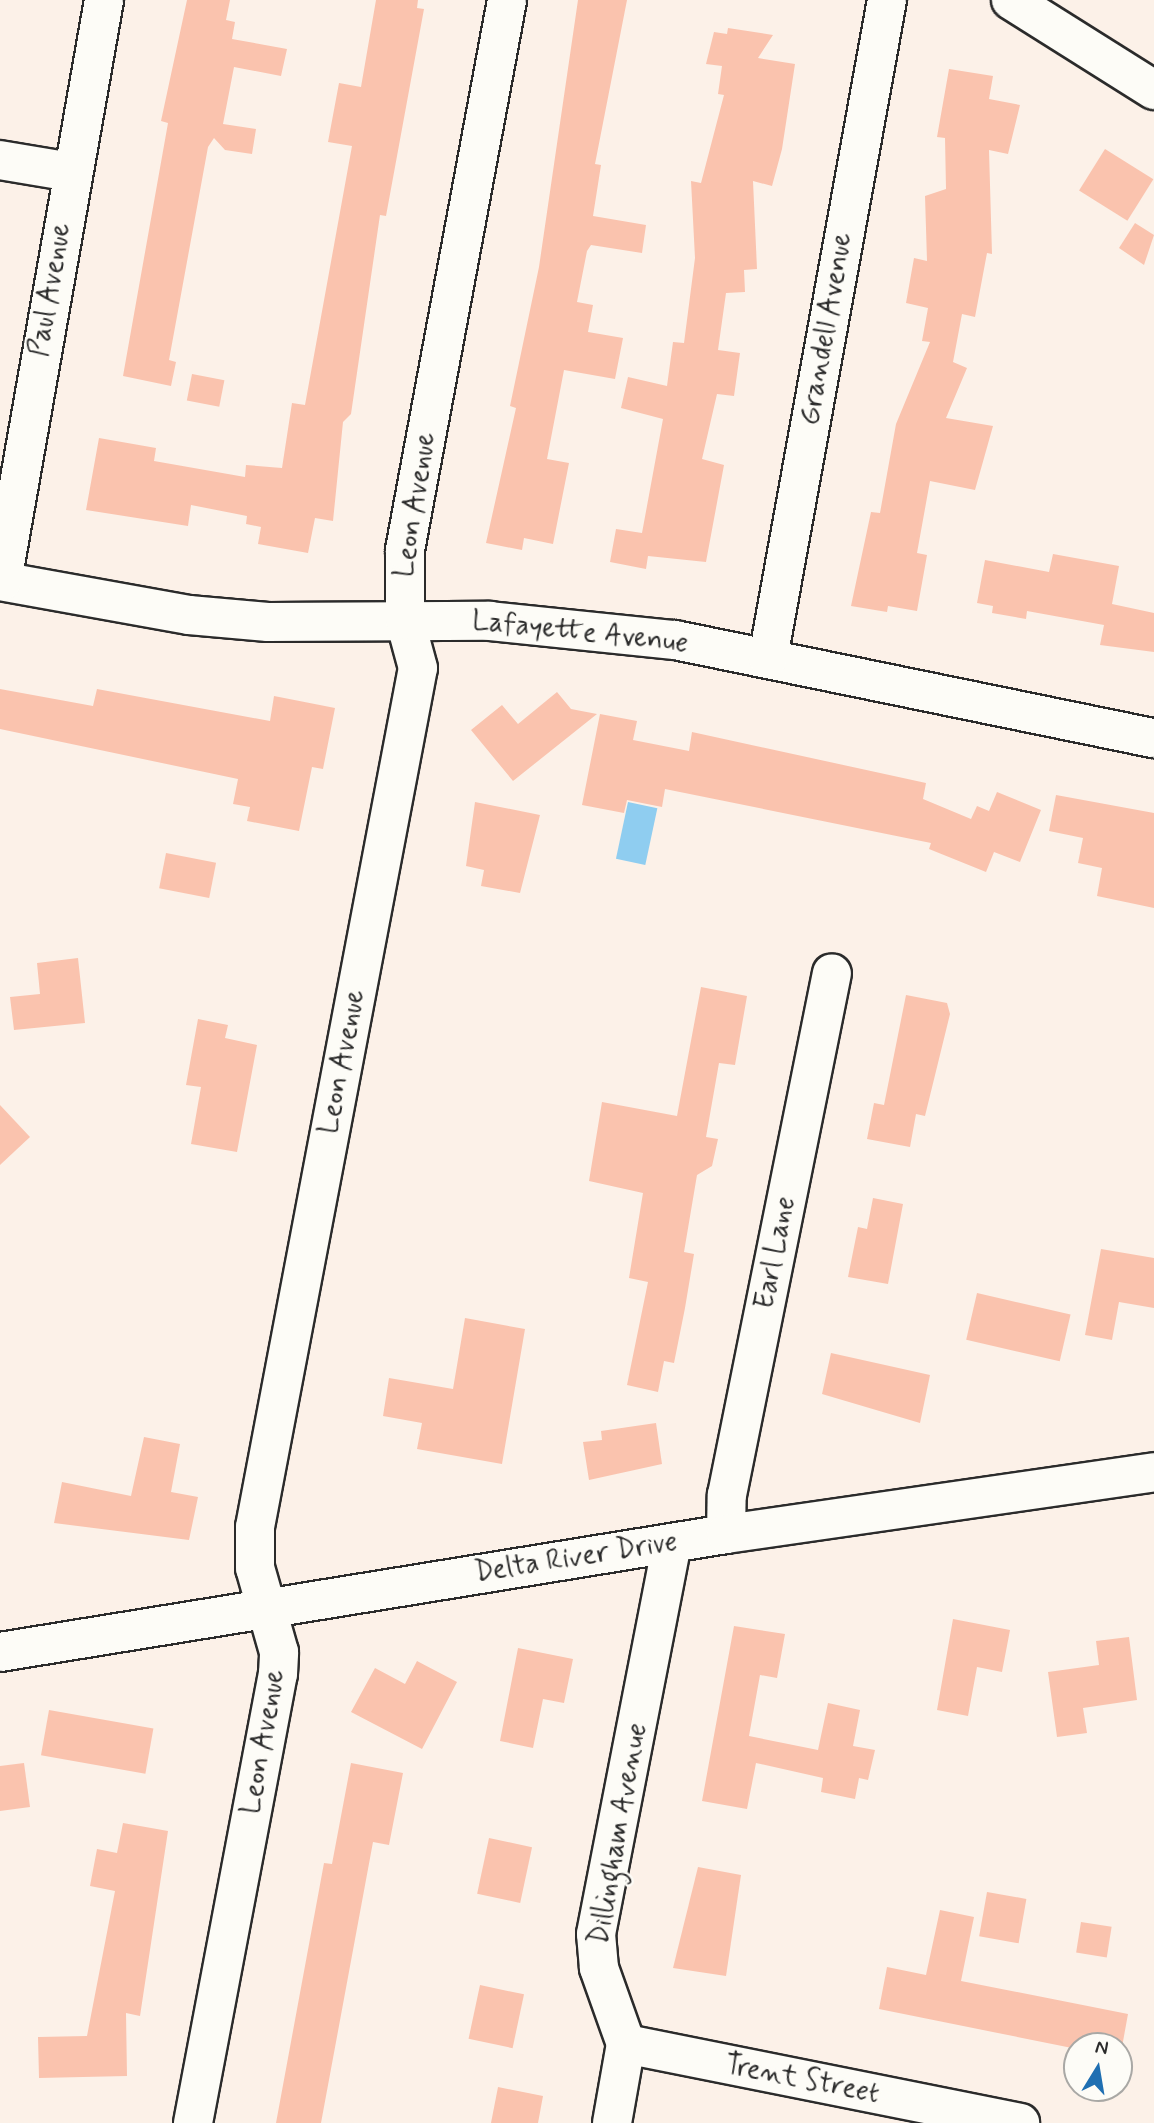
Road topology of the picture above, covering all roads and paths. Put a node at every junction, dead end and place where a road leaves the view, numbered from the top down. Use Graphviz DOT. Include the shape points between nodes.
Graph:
graph roads {
  1 [pos="104,0"];
  2 [pos="508,0"];
  3 [pos="887,0"];
  4 [pos="1011,0"];
  5 [pos="1154,90"];
  6 [pos="0,160"];
  7 [pos="72,172"];
  8 [pos="1,581"];
  9 [pos="405,620"];
  10 [pos="768,658"];
  11 [pos="1154,738"];
  12 [pos="832,973"];
  13 [pos="1154,1472"];
  14 [pos="726,1534"];
  15 [pos="672,1543"];
  16 [pos="268,1609"];
  17 [pos="0,1652"];
  18 [pos="626,2044"];
  19 [pos="999,2121"];
  20 [pos="194,2123"];
  21 [pos="612,2123"];
  1 -- 7 [label="street, Paul Avenue"];
  2 -- 9 [label="street, Leon Avenue" via="405,550"];
  3 -- 10 [label="street, Grandell Avenue"];
  4 -- 5 [label="street"];
  6 -- 7 [label="street"];
  7 -- 8 [label="street, Paul Avenue"];
  8 -- 9 [label="street, Lafayette Avenue" via="189,615 268,622"];
  9 -- 10 [label="street, Lafayette Avenue" via="560,625"];
  9 -- 16 [label="street, Leon Avenue" via="418,668 256,1527 255,1568"];
  10 -- 11 [label="street, Lafayette Avenue"];
  12 -- 14 [label="street, Earl Lane" via="727,1495"];
  13 -- 14 [label="street, Delta River Drive"];
  14 -- 15 [label="street, Delta River Drive"];
  15 -- 16 [label="street, Delta River Drive"];
  15 -- 18 [label="street, Dillingham Avenue" via="596,1934 599,1968"];
  16 -- 17 [label="street, Delta River Drive"];
  16 -- 20 [label="street, Leon Avenue" via="278,1674"];
  18 -- 19 [label="street, Trent Street"];
  18 -- 21 [label="street, Dillingham Avenue"];
}
